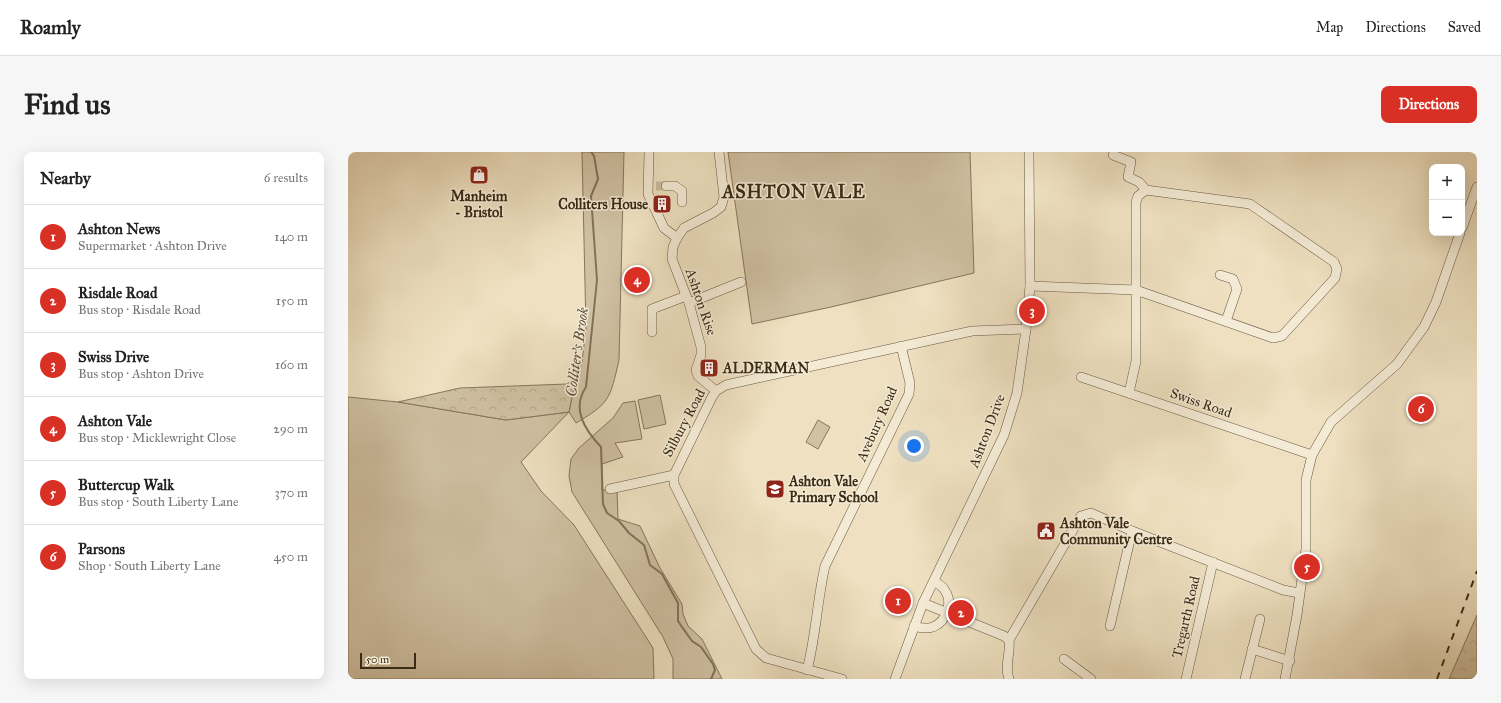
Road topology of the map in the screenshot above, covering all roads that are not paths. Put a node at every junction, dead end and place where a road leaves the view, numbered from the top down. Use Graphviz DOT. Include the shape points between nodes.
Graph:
graph roads {
  1 [pos="648,152"];
  2 [pos="718,152"];
  3 [pos="1029,152"];
  4 [pos="1113,156"];
  5 [pos="666,186"];
  6 [pos="1477,186"];
  7 [pos="1146,190"];
  8 [pos="682,202"];
  9 [pos="1465,220"];
  10 [pos="1459,236"];
  11 [pos="676,238"];
  12 [pos="1220,275"];
  13 [pos="741,282"];
  14 [pos="1030,286"];
  15 [pos="1136,290"];
  16 [pos="687,300"];
  17 [pos="1226,321"];
  18 [pos="1026,330"];
  19 [pos="652,332"];
  20 [pos="901,346"];
  21 [pos="1081,377"];
  22 [pos="716,392"];
  23 [pos="1129,393"];
  24 [pos="1312,455"];
  25 [pos="674,475"];
  26 [pos="610,488"];
  27 [pos="1132,531"];
  28 [pos="1213,562"];
  29 [pos="934,581"];
  30 [pos="1299,593"];
  31 [pos="923,602"];
  32 [pos="947,612"];
  33 [pos="1260,619"];
  34 [pos="914,626"];
  35 [pos="1110,626"];
  36 [pos="1009,640"];
  37 [pos="1252,649"];
  38 [pos="1064,659"];
  39 [pos="1290,661"];
  40 [pos="807,670"];
  41 [pos="842,679"];
  42 [pos="895,679"];
  43 [pos="1009,679"];
  44 [pos="1091,679"];
  45 [pos="1186,679"];
  46 [pos="1245,679"];
  47 [pos="1285,679"];
  1 -- 11 [label="street" via="652,186 648,194 664,228"];
  2 -- 11 [label="street" via="724,197 721,207 684,228"];
  3 -- 14 [label="street, Ashton Drive"];
  4 -- 7 [label="street" via="1132,162 1128,176 1139,182"];
  5 -- 8 [label="street" via="675,186 682,191"];
  6 -- 9 [label="street"];
  7 -- 15 [label="street" via="1138,196 1136,202"];
  7 -- 17 [label="street" via="1250,204 1334,262 1337,269 1335,278 1282,336 1273,338"];
  10 -- 24 [label="street" via="1436,302 1424,326 1397,364 1331,422"];
  11 -- 16 [label="street, Ashton Rise" via="672,259"];
  12 -- 17 [label="street" via="1233,280 1237,289"];
  13 -- 16 [label="street"];
  14 -- 15 [label="street"];
  14 -- 18 [label="street, Ashton Drive"];
  15 -- 17 [label="street"];
  15 -- 23 [label="street" via="1136,361"];
  16 -- 19 [label="street" via="652,309"];
  16 -- 22 [label="street, Ashton Rise" via="701,347 696,370 698,376"];
  18 -- 20 [label="street, Silbury Road" via="972,331"];
  18 -- 29 [label="street, Ashton Drive" via="1017,393 1004,434"];
  20 -- 22 [label="street, Silbury Road" via="726,385"];
  20 -- 40 [label="street, Avebury Road" via="910,383 909,394 825,566"];
  21 -- 23 [label="street, Swiss Road"];
  22 -- 25 [label="street, Silbury Road"];
  23 -- 24 [label="street, Swiss Road"];
  24 -- 30 [label="street" via="1306,480 1306,549"];
  25 -- 26 [label="street"];
  25 -- 40 [label="street, Silbury Road" via="674,484 756,649 766,658"];
  27 -- 28 [label="street"];
  27 -- 35 [label="street"];
  27 -- 36 [label="street" via="1091,513 1081,516"];
  28 -- 30 [label="street" via="1283,590"];
  28 -- 45 [label="street, Tregarth Road"];
  29 -- 31 [label="street, Ashton Drive"];
  29 -- 32 [label="street" via="944,589 948,597"];
  30 -- 39 [label="street"];
  31 -- 32 [label="street"];
  31 -- 34 [label="street, Ashton Drive"];
  32 -- 34 [label="street" via="942,621 933,627"];
  32 -- 36 [label="street"];
  33 -- 37 [label="street"];
  34 -- 42 [label="street, Ashton Drive"];
  36 -- 43 [label="street" via="1006,666"];
  37 -- 39 [label="street"];
  37 -- 46 [label="street"];
  38 -- 44 [label="street"];
  39 -- 47 [label="street"];
  40 -- 41 [label="street, Silbury Road"];
}
